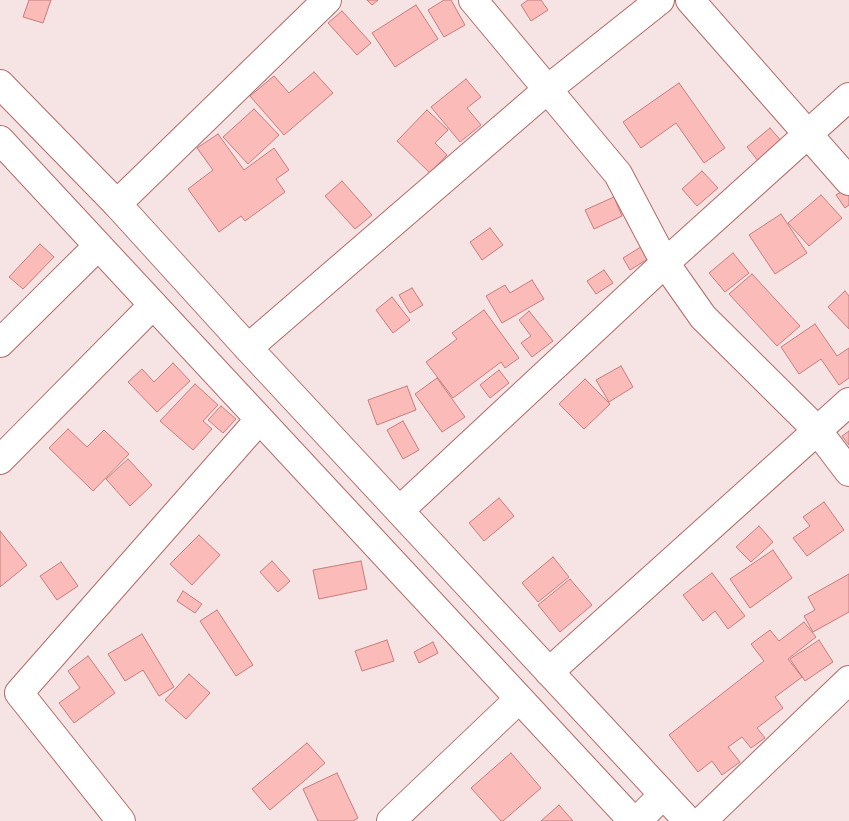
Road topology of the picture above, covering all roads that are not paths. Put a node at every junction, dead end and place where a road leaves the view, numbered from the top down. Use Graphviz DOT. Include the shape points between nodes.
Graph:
graph roads {
  1 [pos="328,0"];
  2 [pos="473,0"];
  3 [pos="660,0"];
  4 [pos="690,0"];
  5 [pos="0,84"];
  6 [pos="548,90"];
  7 [pos="849,97"];
  8 [pos="808,135"];
  9 [pos="0,140"];
  10 [pos="849,181"];
  11 [pos="117,204"];
  12 [pos="98,246"];
  13 [pos="665,263"];
  14 [pos="153,306"];
  15 [pos="0,343"];
  16 [pos="248,348"];
  17 [pos="849,402"];
  18 [pos="259,420"];
  19 [pos="817,430"];
  20 [pos="0,460"];
  21 [pos="849,472"];
  22 [pos="400,510"];
  23 [pos="548,672"];
  24 [pos="845,693"];
  25 [pos="519,699"];
  26 [pos="663,795"];
  27 [pos="121,821"];
  28 [pos="391,821"];
  29 [pos="632,821"];
  30 [pos="637,821"];
  31 [pos="688,821"];
  32 [pos="702,821"];
  1 -- 11 [label="street"];
  2 -- 6 [label="street"];
  3 -- 6 [label="street"];
  4 -- 8 [label="street"];
  5 -- 11 [label="street"];
  6 -- 13 [label="street" via="618,174"];
  6 -- 16 [label="street"];
  7 -- 8 [label="street"];
  8 -- 10 [label="street"];
  8 -- 13 [label="street"];
  9 -- 12 [label="street"];
  11 -- 16 [label="street"];
  12 -- 14 [label="street"];
  12 -- 15 [label="street"];
  13 -- 19 [label="street" via="703,317"];
  13 -- 22 [label="street"];
  14 -- 18 [label="street"];
  14 -- 20 [label="street"];
  16 -- 22 [label="street"];
  17 -- 19 [label="street"];
  18 -- 25 [label="street"];
  18 -- 27 [label="street" via="19,693"];
  19 -- 21 [label="street"];
  19 -- 23 [label="street"];
  22 -- 23 [label="street"];
  23 -- 26 [label="street"];
  24 -- 32 [label="street"];
  25 -- 28 [label="street"];
  25 -- 29 [label="street"];
  26 -- 30 [label="street"];
  26 -- 31 [label="street"];
}
